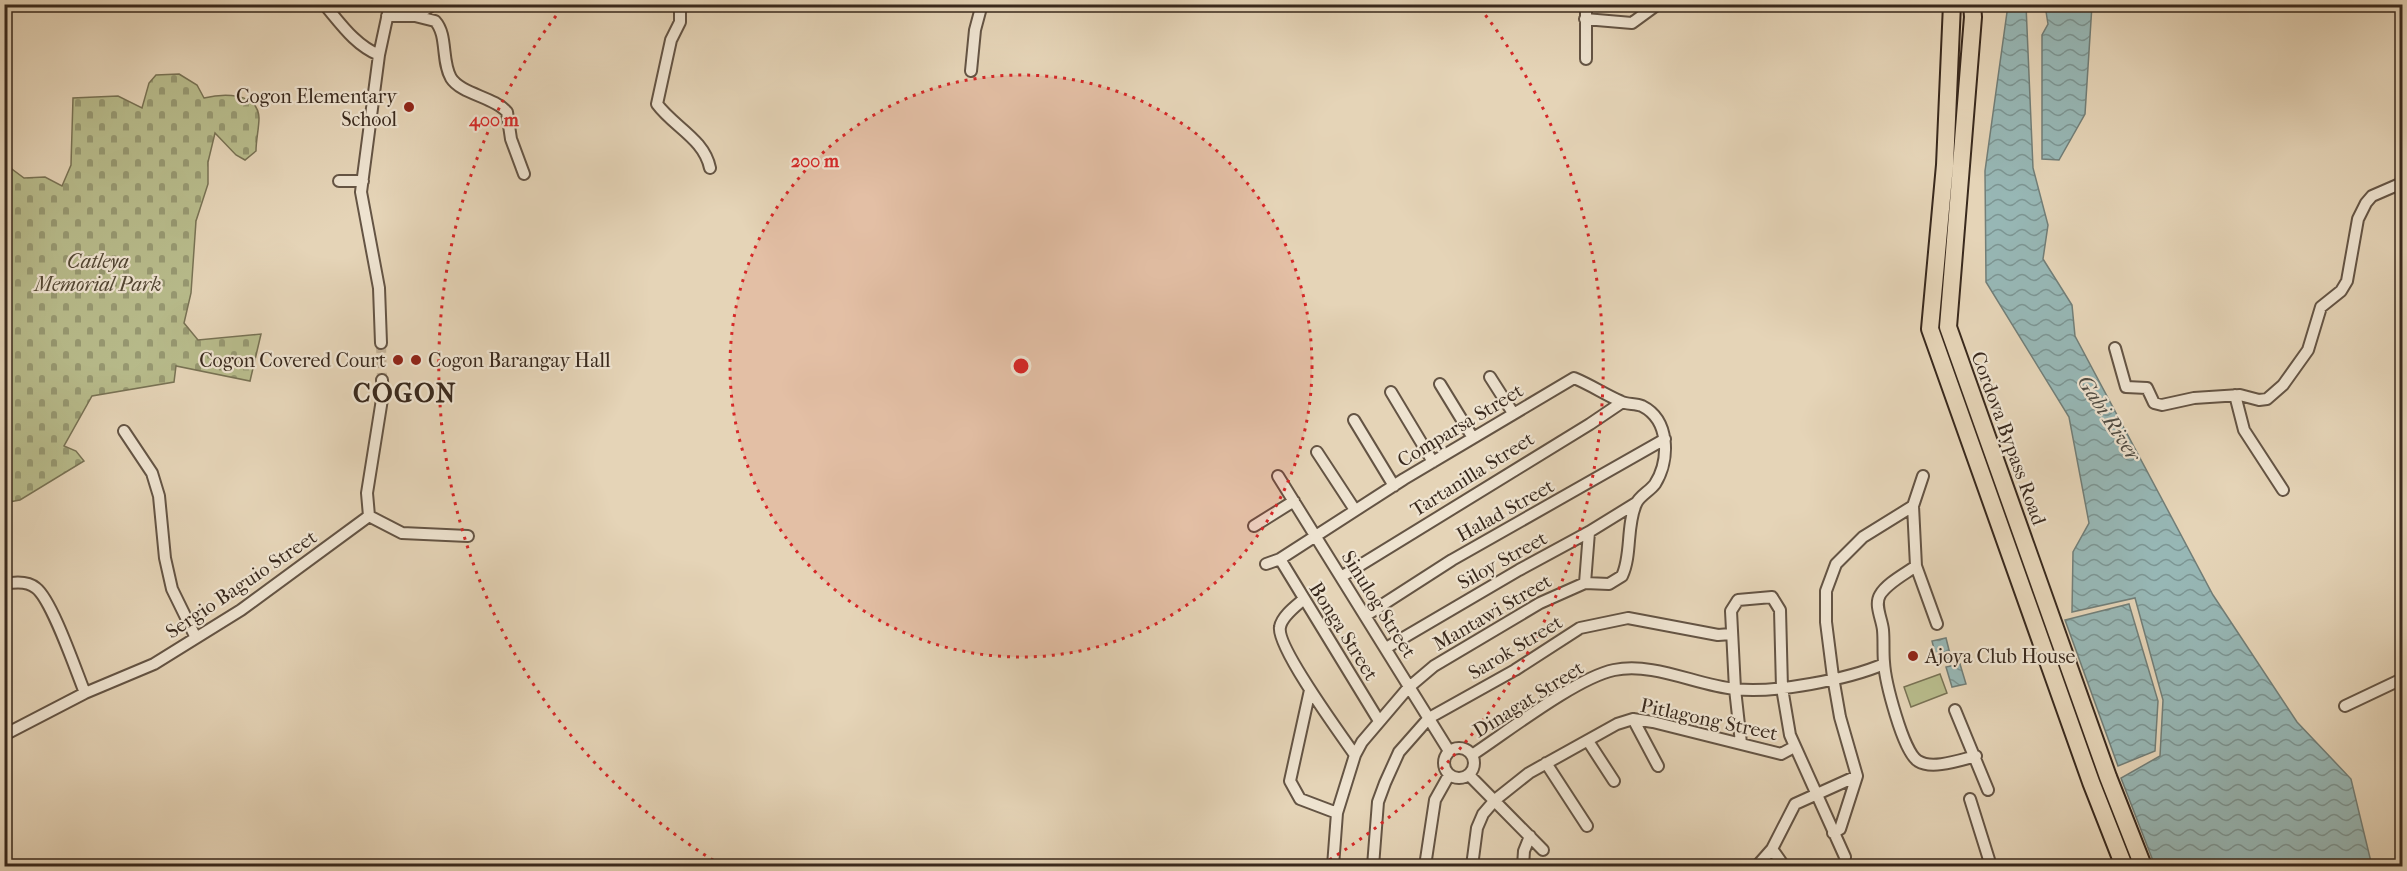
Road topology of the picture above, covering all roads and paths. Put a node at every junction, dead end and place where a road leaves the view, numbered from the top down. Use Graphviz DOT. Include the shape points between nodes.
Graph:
graph roads {
  1 [pos="324,4"];
  2 [pos="390,4"];
  3 [pos="434,4"];
  4 [pos="680,4"];
  5 [pos="982,4"];
  6 [pos="1586,4"];
  7 [pos="1658,4"];
  8 [pos="1952,4"];
  9 [pos="1972,4"];
  10 [pos="387,16"];
  11 [pos="415,16"];
  12 [pos="1585,19"];
  13 [pos="379,55"];
  14 [pos="1586,59"];
  15 [pos="971,71"];
  16 [pos="710,168"];
  17 [pos="524,174"];
  18 [pos="339,181"];
  19 [pos="363,181"];
  20 [pos="2403,183"];
  21 [pos="381,343"];
  22 [pos="2115,348"];
  23 [pos="1490,377"];
  24 [pos="382,380"];
  25 [pos="1440,384"];
  26 [pos="1391,392"];
  27 [pos="2235,395"];
  28 [pos="1621,403"];
  29 [pos="1513,413"];
  30 [pos="1354,420"];
  31 [pos="124,431"];
  32 [pos="1473,438"];
  33 [pos="1665,440"];
  34 [pos="1317,452"];
  35 [pos="1433,462"];
  36 [pos="1278,476"];
  37 [pos="1923,476"];
  38 [pos="1394,486"];
  39 [pos="2283,490"];
  40 [pos="1294,501"];
  41 [pos="1636,503"];
  42 [pos="1913,506"];
  43 [pos="1355,510"];
  44 [pos="369,516"];
  45 [pos="1254,526"];
  46 [pos="1589,532"];
  47 [pos="1314,535"];
  48 [pos="468,537"];
  49 [pos="1280,559"];
  50 [pos="1266,564"];
  51 [pos="1916,566"];
  52 [pos="1341,576"];
  53 [pos="1585,583"];
  54 [pos="4,584"];
  55 [pos="1304,600"];
  56 [pos="1365,616"];
  57 [pos="1937,624"];
  58 [pos="1731,634"];
  59 [pos="196,639"];
  60 [pos="1386,648"];
  61 [pos="1884,664"];
  62 [pos="1833,677"];
  63 [pos="2403,679"];
  64 [pos="1408,688"];
  65 [pos="1782,688"];
  66 [pos="1735,689"];
  67 [pos="1310,690"];
  68 [pos="2077,690"];
  69 [pos="85,693"];
  70 [pos="2060,695"];
  71 [pos="2345,706"];
  72 [pos="1955,710"];
  73 [pos="1429,718"];
  74 [pos="1633,719"];
  75 [pos="1379,721"];
  76 [pos="4,735"];
  77 [pos="1588,741"];
  78 [pos="1741,743"];
  79 [pos="1794,747"];
  80 [pos="1449,751"];
  81 [pos="1472,754"];
  82 [pos="1355,755"];
  83 [pos="1976,756"];
  84 [pos="1545,763"];
  85 [pos="1658,766"];
  86 [pos="1449,775"];
  87 [pos="1469,775"];
  88 [pos="1857,776"];
  89 [pos="1614,781"];
  90 [pos="1988,790"];
  91 [pos="1816,794"];
  92 [pos="1970,799"];
  93 [pos="1495,800"];
  94 [pos="1337,813"];
  95 [pos="1587,826"];
  96 [pos="1833,833"];
  97 [pos="1530,836"];
  98 [pos="1772,849"];
  99 [pos="1543,850"];
  100 [pos="1845,857"];
  101 [pos="1333,867"];
  102 [pos="1373,867"];
  103 [pos="1425,867"];
  104 [pos="1472,867"];
  105 [pos="1523,867"];
  106 [pos="1757,867"];
  107 [pos="1784,867"];
  108 [pos="1991,867"];
  109 [pos="2124,867"];
  110 [pos="2143,867"];
  1 -- 13 [label="street" via="355,40"];
  2 -- 10 [label="street"];
  3 -- 11 [label="street"];
  4 -- 16 [label="street" via="680,22 671,40 657,104 703,147"];
  5 -- 15 [label="street"];
  6 -- 12 [label="street"];
  7 -- 12 [label="street" via="1632,23"];
  8 -- 70 [label="main road, Cordova Bypass Road" via="1945,165 1930,329"];
  9 -- 68 [label="main road, Cordova Bypass Road" via="1948,327"];
  10 -- 11 [label="street"];
  10 -- 13 [label="street"];
  11 -- 17 [label="street" via="435,21 441,29 443,55 452,79 507,112 511,139"];
  12 -- 14 [label="street"];
  13 -- 19 [label="street"];
  18 -- 19 [label="street"];
  19 -- 21 [label="street" via="361,192 380,288"];
  20 -- 27 [label="street" via="2372,196 2366,203 2358,219 2347,281 2321,307 2308,350 2283,385 2267,399"];
  22 -- 27 [label="street" via="2124,384 2147,388 2154,403"];
  23 -- 29 [label="street"];
  24 -- 44 [label="street" via="367,493"];
  25 -- 32 [label="street"];
  26 -- 35 [label="street"];
  27 -- 39 [label="street" via="2244,430"];
  28 -- 29 [label="street, Comparsa Street" via="1574,378"];
  28 -- 33 [label="street, Comparsa Street" via="1641,406 1655,417"];
  28 -- 52 [label="street, Tartanilla Street"];
  29 -- 32 [label="street, Comparsa Street"];
  30 -- 38 [label="street"];
  31 -- 59 [label="street" via="152,473 172,589"];
  32 -- 35 [label="street, Comparsa Street"];
  33 -- 41 [label="street, Siloy Street" via="1655,484"];
  33 -- 56 [label="street, Halad Street" via="1452,560"];
  34 -- 43 [label="street"];
  35 -- 38 [label="street, Comparsa Street"];
  36 -- 40 [label="street, Sinulog Street"];
  37 -- 42 [label="street"];
  38 -- 43 [label="street, Comparsa Street"];
  40 -- 45 [label="street"];
  40 -- 47 [label="street, Sinulog Street"];
  41 -- 46 [label="street, Siloy Street"];
  41 -- 53 [label="street, Mantawi Street" via="1622,576 1609,584"];
  42 -- 51 [label="street"];
  42 -- 62 [label="street" via="1863,537 1836,564 1826,591"];
  43 -- 47 [label="street, Comparsa Street"];
  44 -- 48 [label="street" via="402,533"];
  44 -- 59 [label="street, Sergio Baguio Street"];
  46 -- 53 [label="street"];
  46 -- 60 [label="street, Siloy Street"];
  47 -- 49 [label="street, Comparsa Street"];
  47 -- 52 [label="street, Sinulog Street"];
  49 -- 50 [label="street, Comparsa Street"];
  49 -- 55 [label="street, Bonga Street"];
  51 -- 57 [label="street"];
  51 -- 61 [label="street" via="1879,595"];
  52 -- 56 [label="street, Sinulog Street"];
  53 -- 64 [label="street, Mantawi Street" via="1539,603 1463,647"];
  54 -- 69 [label="street" via="30,585 45,597"];
  55 -- 67 [label="street" via="1280,625 1280,637"];
  55 -- 75 [label="street, Bonga Street"];
  56 -- 60 [label="street, Sinulog Street"];
  58 -- 65 [label="street" via="1731,610 1738,600 1772,597 1780,610"];
  58 -- 66 [label="street"];
  58 -- 73 [label="street, Sarok Street" via="1628,618 1580,628"];
  59 -- 69 [label="street, Sergio Baguio Street" via="154,664"];
  60 -- 64 [label="street, Sinulog Street"];
  61 -- 62 [label="street, Dinagat Street"];
  61 -- 83 [label="street" via="1896,717 1913,757 1928,764"];
  62 -- 65 [label="street, Dinagat Street"];
  62 -- 88 [label="street"];
  63 -- 71 [label="street"];
  64 -- 73 [label="street, Sinulog Street"];
  64 -- 75 [label="street, Mantawi Street"];
  65 -- 66 [label="street, Dinagat Street"];
  65 -- 79 [label="street"];
  66 -- 78 [label="street"];
  66 -- 81 [label="street, Dinagat Street" via="1641,669 1613,670 1581,683"];
  67 -- 82 [label="street"];
  67 -- 94 [label="street" via="1290,781 1300,799"];
  68 -- 70 [label="main road"];
  68 -- 110 [label="main road, Cordova Bypass Road"];
  69 -- 76 [label="street, Sergio Baguio Street"];
  70 -- 109 [label="main road, Cordova Bypass Road"];
  72 -- 83 [label="street"];
  73 -- 80 [label="street, Sinulog Street"];
  73 -- 102 [label="street, Sarok Street" via="1399,752 1385,783 1378,802"];
  74 -- 77 [label="street, Pitlagong Street"];
  74 -- 78 [label="street, Pitlagong Street"];
  74 -- 85 [label="street"];
  75 -- 82 [label="street, Mantawi Street"];
  77 -- 84 [label="street, Pitlagong Street"];
  77 -- 89 [label="street"];
  78 -- 79 [label="street, Pitlagong Street" via="1781,754"];
  79 -- 91 [label="street"];
  80 -- 81 [label="street" via="1461,747"];
  80 -- 86 [label="street" via="1444,761"];
  81 -- 87 [label="street" via="1475,764"];
  82 -- 94 [label="street, Mantawi Street"];
  83 -- 90 [label="street"];
  84 -- 93 [label="street, Pitlagong Street"];
  84 -- 95 [label="street"];
  86 -- 87 [label="street" via="1459,779"];
  86 -- 103 [label="street" via="1435,800"];
  87 -- 93 [label="street"];
  88 -- 91 [label="street"];
  88 -- 96 [label="street" via="1840,829"];
  91 -- 96 [label="street"];
  91 -- 98 [label="street" via="1795,804"];
  92 -- 108 [label="street"];
  93 -- 97 [label="street"];
  93 -- 104 [label="street, Pitlagong Street" via="1477,828"];
  94 -- 101 [label="street, Mantawi Street"];
  96 -- 100 [label="street"];
  97 -- 99 [label="street"];
  97 -- 105 [label="street"];
  98 -- 106 [label="street"];
  98 -- 107 [label="street"];
}
